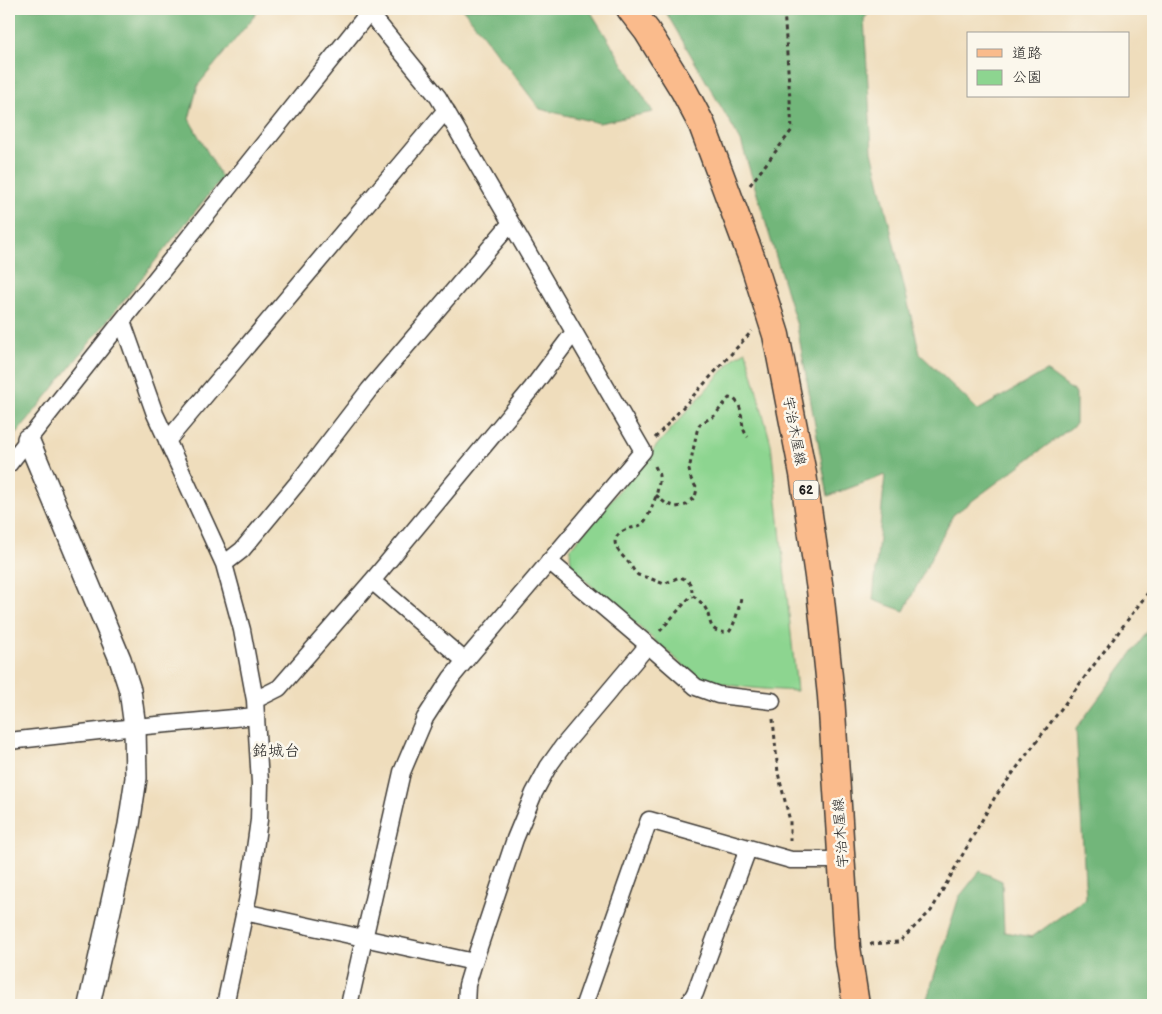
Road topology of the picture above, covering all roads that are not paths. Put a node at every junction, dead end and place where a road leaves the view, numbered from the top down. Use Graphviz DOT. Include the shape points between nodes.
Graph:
graph roads {
  1 [pos="630,9"];
  2 [pos="446,110"];
  3 [pos="511,223"];
  4 [pos="122,321"];
  5 [pos="574,332"];
  6 [pos="28,439"];
  7 [pos="168,441"];
  8 [pos="9,464"];
  9 [pos="549,561"];
  10 [pos="224,564"];
  11 [pos="372,582"];
  12 [pos="648,645"];
  13 [pos="465,661"];
  14 [pos="772,701"];
  15 [pos="256,708"];
  16 [pos="135,727"];
  17 [pos="9,741"];
  18 [pos="748,849"];
  19 [pos="842,860"];
  20 [pos="244,912"];
  21 [pos="363,939"];
  22 [pos="474,962"];
  23 [pos="89,1005"];
  24 [pos="225,1005"];
  25 [pos="349,1005"];
  26 [pos="466,1005"];
  27 [pos="584,1005"];
  28 [pos="688,1005"];
  29 [pos="856,1005"];
  1 -- 19 [label="main road, 宇治木屋線 / 62" via="647,31 702,125 752,259 776,335 803,474 820,590"];
  2 -- 3 [label="street"];
  2 -- 4 [label="street" via="369,12"];
  2 -- 7 [label="street"];
  3 -- 5 [label="street"];
  3 -- 10 [label="street" via="369,390 242,550"];
  4 -- 6 [label="street"];
  4 -- 7 [label="street"];
  5 -- 9 [label="street" via="643,451"];
  5 -- 11 [label="street" via="532,388"];
  6 -- 8 [label="street"];
  6 -- 16 [label="street" via="120,659 130,690"];
  7 -- 10 [label="street"];
  9 -- 12 [label="street"];
  9 -- 13 [label="street"];
  10 -- 15 [label="street" via="242,630"];
  11 -- 13 [label="street"];
  11 -- 15 [label="street" via="279,688"];
  12 -- 14 [label="street" via="696,687 718,695"];
  12 -- 22 [label="street" via="548,767 515,839"];
  13 -- 21 [label="street" via="425,718 402,772"];
  15 -- 16 [label="street"];
  15 -- 20 [label="street" via="260,820"];
  16 -- 17 [label="street"];
  16 -- 23 [label="street" via="136,778 129,825"];
  18 -- 19 [label="street" via="790,860"];
  18 -- 27 [label="street" via="649,820"];
  18 -- 28 [label="street"];
  19 -- 29 [label="main road, 宇治木屋線 / 62" via="847,947"];
  20 -- 21 [label="street"];
  20 -- 24 [label="street"];
  21 -- 22 [label="street"];
  21 -- 25 [label="street"];
  22 -- 26 [label="street" via="467,985"];
}
